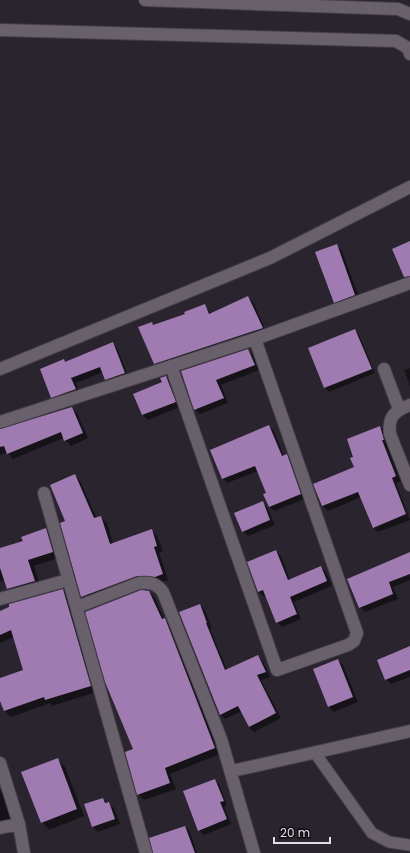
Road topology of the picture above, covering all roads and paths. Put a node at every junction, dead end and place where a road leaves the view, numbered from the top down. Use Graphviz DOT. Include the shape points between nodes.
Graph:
graph roads {
  1 [pos="145,0"];
  2 [pos="396,5"];
  3 [pos="410,14"];
  4 [pos="0,30"];
  5 [pos="410,54"];
  6 [pos="410,187"];
  7 [pos="410,283"];
  8 [pos="255,339"];
  9 [pos="171,366"];
  10 [pos="0,369"];
  11 [pos="384,369"];
  12 [pos="405,407"];
  13 [pos="0,422"];
  14 [pos="410,485"];
  15 [pos="44,493"];
  16 [pos="68,580"];
  17 [pos="0,599"];
  18 [pos="77,607"];
  19 [pos="410,731"];
  20 [pos="315,753"];
  21 [pos="0,763"];
  22 [pos="232,771"];
  23 [pos="19,824"];
  24 [pos="0,828"];
  25 [pos="410,845"];
  26 [pos="24,853"];
  27 [pos="146,853"];
  28 [pos="254,853"];
  1 -- 2 [label="street"];
  2 -- 3 [label="street"];
  4 -- 5 [label="street" via="396,41 408,48"];
  6 -- 10 [label="street" via="270,258"];
  7 -- 8 [label="street"];
  8 -- 9 [label="street"];
  8 -- 9 [label="street" via="357,633 354,641 348,645 277,670"];
  9 -- 13 [label="street"];
  11 -- 12 [label="street"];
  12 -- 14 [label="street" via="391,416 390,434"];
  15 -- 16 [label="street"];
  16 -- 17 [label="street"];
  16 -- 18 [label="street"];
  18 -- 22 [label="street" via="139,583 158,585 213,717"];
  18 -- 27 [label="street"];
  19 -- 20 [label="street"];
  20 -- 22 [label="street"];
  20 -- 25 [label="lane" via="372,832 389,842"];
  21 -- 23 [label="street"];
  22 -- 28 [label="street"];
  23 -- 24 [label="street"];
  23 -- 26 [label="street"];
}
